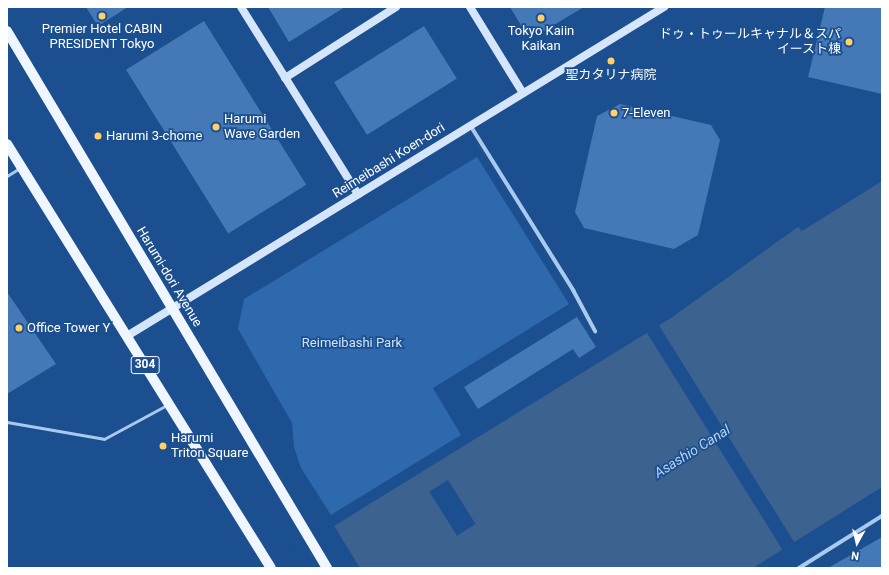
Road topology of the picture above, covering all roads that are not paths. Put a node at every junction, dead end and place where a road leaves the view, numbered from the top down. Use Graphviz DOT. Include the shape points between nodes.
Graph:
graph roads {
  1 [pos="241,7"];
  2 [pos="396,7"];
  3 [pos="470,7"];
  4 [pos="664,7"];
  5 [pos="7,31"];
  6 [pos="285,78"];
  7 [pos="523,93"];
  8 [pos="470,124"];
  9 [pos="7,144"];
  10 [pos="22,168"];
  11 [pos="7,176"];
  12 [pos="358,194"];
  13 [pos="172,308"];
  14 [pos="595,331"];
  15 [pos="126,336"];
  16 [pos="169,404"];
  17 [pos="7,422"];
  18 [pos="882,516"];
  19 [pos="269,565"];
  20 [pos="327,568"];
  21 [pos="799,568"];
  1 -- 6 [label="street"];
  2 -- 6 [label="street"];
  3 -- 7 [label="street"];
  4 -- 7 [label="street, Reimeibashi Koen-dori"];
  5 -- 13 [label="main road, Harumi-dori Avenue"];
  6 -- 12 [label="street"];
  7 -- 8 [label="street, Reimeibashi Koen-dori"];
  8 -- 12 [label="street, Reimeibashi Koen-dori"];
  8 -- 14 [label="street" via="573,290"];
  9 -- 10 [label="main road, 304"];
  10 -- 11 [label="lane"];
  10 -- 15 [label="main road, 304"];
  12 -- 13 [label="street, Reimeibashi Koen-dori"];
  13 -- 15 [label="street, Reimeibashi Koen-dori"];
  13 -- 20 [label="main road, Harumi-dori Avenue"];
  15 -- 16 [label="main road, 304"];
  16 -- 17 [label="lane" via="104,439"];
  16 -- 19 [label="main road, 304"];
  18 -- 21 [label="street"];
}
